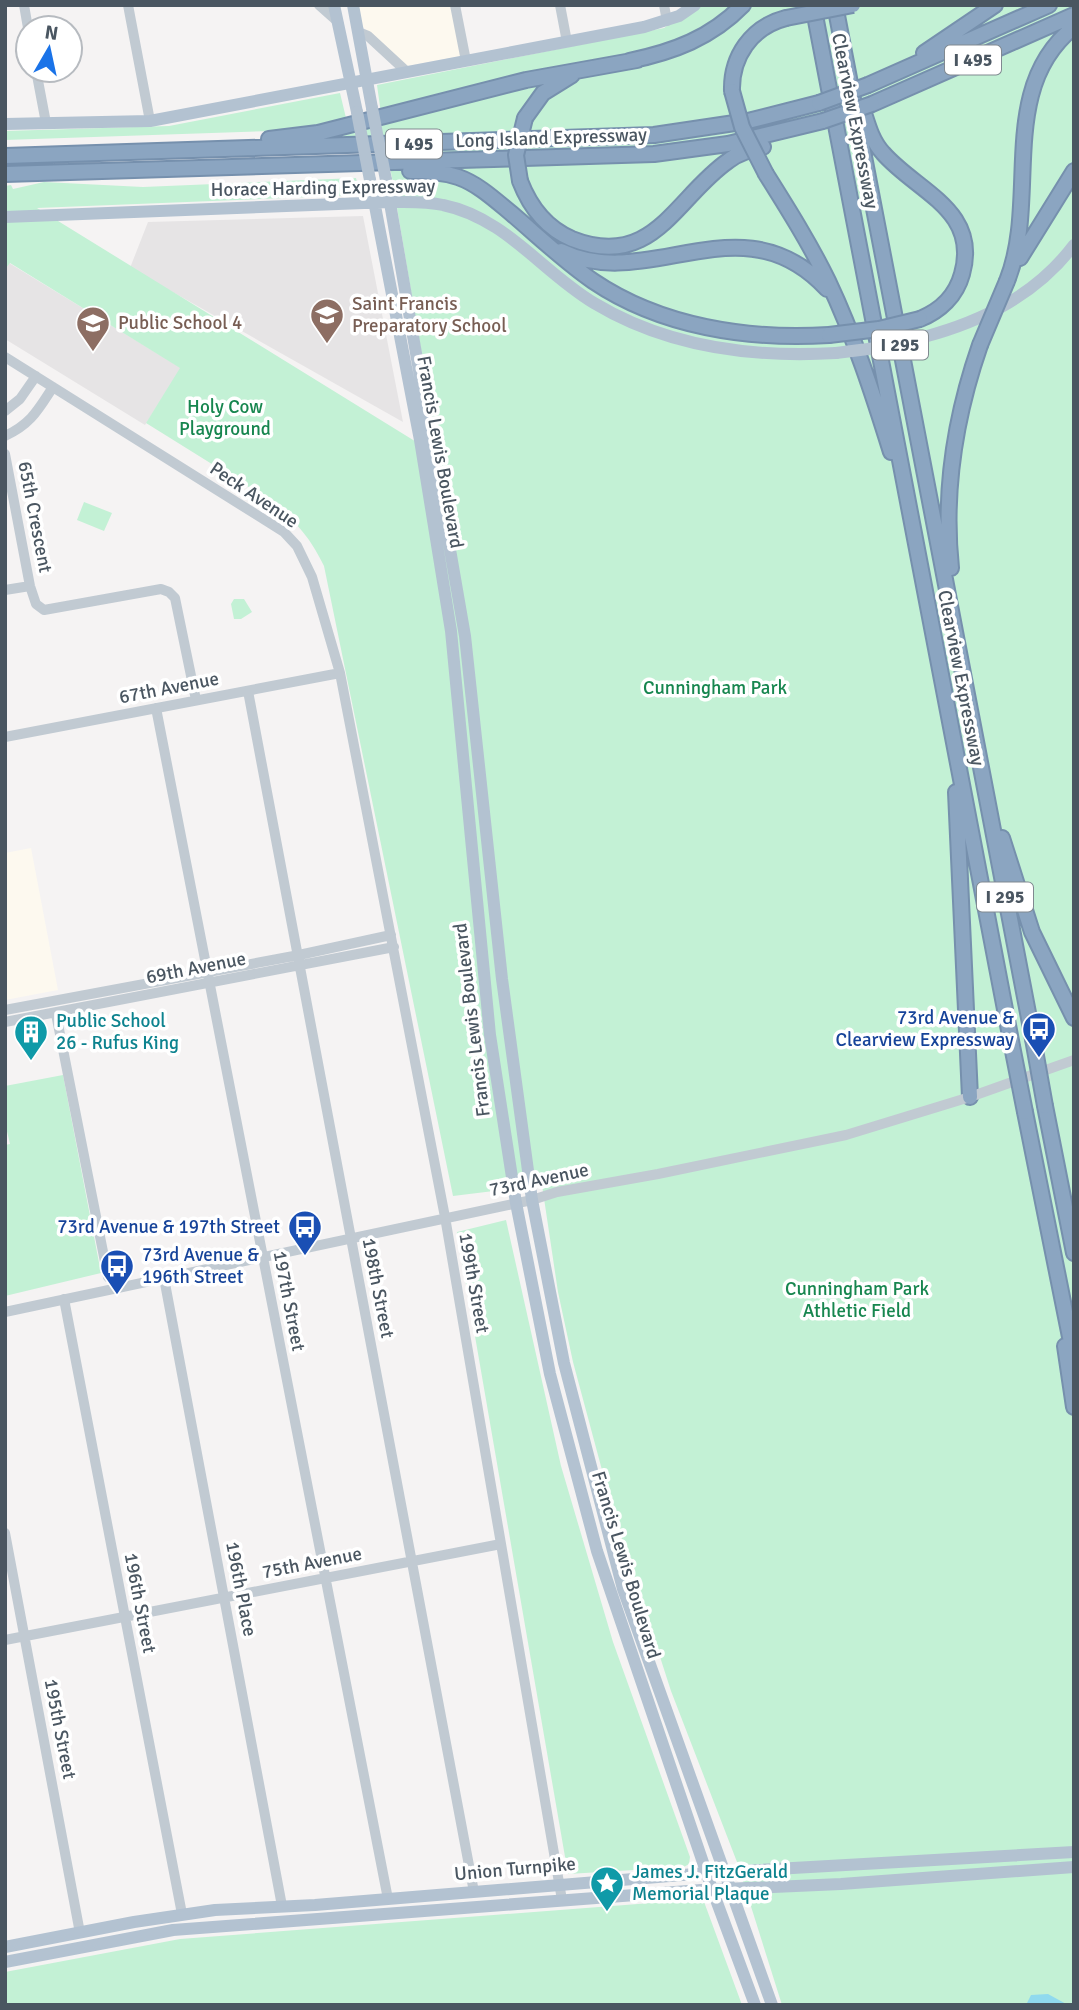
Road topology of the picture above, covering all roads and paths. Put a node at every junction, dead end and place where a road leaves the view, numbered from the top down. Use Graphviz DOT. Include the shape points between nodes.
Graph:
graph roads {
  1 [pos="128,5"];
  2 [pos="320,5"];
  3 [pos="334,5"];
  4 [pos="353,5"];
  5 [pos="455,5"];
  6 [pos="560,5"];
  7 [pos="664,5"];
  8 [pos="695,5"];
  9 [pos="743,5"];
  10 [pos="813,5"];
  11 [pos="835,5"];
  12 [pos="853,5"];
  13 [pos="996,5"];
  14 [pos="1049,5"];
  15 [pos="1074,15"];
  16 [pos="337,21"];
  17 [pos="667,21"];
  18 [pos="1074,27"];
  19 [pos="358,32"];
  20 [pos="841,37"];
  21 [pos="567,42"];
  22 [pos="637,60"];
  23 [pos="466,61"];
  24 [pos="407,72"];
  25 [pos="367,80"];
  26 [pos="351,83"];
  27 [pos="39,84"];
  28 [pos="868,85"];
  29 [pos="150,121"];
  30 [pos="823,121"];
  31 [pos="46,122"];
  32 [pos="5,124"];
  33 [pos="137,152"];
  34 [pos="5,156"];
  35 [pos="276,166"];
  36 [pos="1074,171"];
  37 [pos="5,174"];
  38 [pos="373,202"];
  39 [pos="390,202"];
  40 [pos="5,217"];
  41 [pos="534,233"];
  42 [pos="1074,244"];
  43 [pos="1007,281"];
  44 [pos="849,329"];
  45 [pos="5,357"];
  46 [pos="36,376"];
  47 [pos="53,387"];
  48 [pos="5,411"];
  49 [pos="5,436"];
  50 [pos="5,454"];
  51 [pos="914,531"];
  52 [pos="30,586"];
  53 [pos="5,590"];
  54 [pos="959,653"];
  55 [pos="340,673"];
  56 [pos="248,691"];
  57 [pos="196,701"];
  58 [pos="156,708"];
  59 [pos="952,731"];
  60 [pos="5,737"];
  61 [pos="978,755"];
  62 [pos="391,935"];
  63 [pos="394,947"];
  64 [pos="300,960"];
  65 [pos="207,972"];
  66 [pos="209,984"];
  67 [pos="5,1010"];
  68 [pos="56,1014"];
  69 [pos="1074,1018"];
  70 [pos="5,1022"];
  71 [pos="1074,1060"];
  72 [pos="970,1097"];
  73 [pos="532,1200"];
  74 [pos="516,1203"];
  75 [pos="445,1217"];
  76 [pos="351,1237"];
  77 [pos="1052,1251"];
  78 [pos="1074,1254"];
  79 [pos="263,1256"];
  80 [pos="108,1278"];
  81 [pos="164,1278"];
  82 [pos="64,1299"];
  83 [pos="5,1312"];
  84 [pos="1074,1357"];
  85 [pos="1074,1407"];
  86 [pos="5,1533"];
  87 [pos="501,1544"];
  88 [pos="412,1562"];
  89 [pos="326,1578"];
  90 [pos="225,1597"];
  91 [pos="125,1617"];
  92 [pos="25,1636"];
  93 [pos="5,1640"];
  94 [pos="1074,1852"];
  95 [pos="1074,1867"];
  96 [pos="723,1872"];
  97 [pos="707,1873"];
  98 [pos="559,1885"];
  99 [pos="712,1889"];
  100 [pos="729,1889"];
  101 [pos="474,1892"];
  102 [pos="388,1899"];
  103 [pos="562,1900"];
  104 [pos="282,1906"];
  105 [pos="182,1914"];
  106 [pos="80,1933"];
  107 [pos="5,1947"];
  108 [pos="5,1962"];
  109 [pos="755,2005"];
  110 [pos="772,2005"];
  1 -- 29 [label="street"];
  2 -- 16 [label="street"];
  3 -- 16 [label="main road, Francis Lewis Boulevard"];
  4 -- 19 [label="main road, Francis Lewis Boulevard"];
  5 -- 23 [label="street"];
  6 -- 21 [label="street"];
  7 -- 17 [label="street"];
  8 -- 17 [label="main road"];
  9 -- 22 [label="highway" via="692,43"];
  10 -- 51 [label="highway, Clearview Expressway / I 295"];
  11 -- 20 [label="highway, Clearview Expressway / I 295"];
  12 -- 44 [label="highway, bridge" via="786,18 765,27 746,44 734,67 732,91 742,127 819,263"];
  13 -- 28 [label="highway"];
  14 -- 28 [label="highway, Long Island Expressway / I 495"];
  15 -- 30 [label="highway, Long Island Expressway / I 495, bridge"];
  16 -- 26 [label="main road, Francis Lewis Boulevard"];
  17 -- 21 [label="main road"];
  18 -- 43 [label="highway" via="1045,58 1031,92 1019,242"];
  19 -- 24 [label="street"];
  19 -- 25 [label="main road, Francis Lewis Boulevard"];
  20 -- 41 [label="highway, bridge" via="876,144 948,208 964,239 965,264 957,288 940,308 920,319 879,329 829,335 781,336 698,325 625,299 590,279"];
  20 -- 54 [label="highway, Clearview Expressway / I 295"];
  21 -- 23 [label="main road"];
  22 -- 30 [label="highway, bridge" via="567,77 543,93 525,118 516,155 520,181 537,213 573,239 594,245 623,244 651,234 734,157"];
  22 -- 33 [label="highway" via="505,85 318,133"];
  23 -- 24 [label="main road"];
  24 -- 25 [label="main road"];
  25 -- 26 [label="main road"];
  25 -- 39 [label="main road, Francis Lewis Boulevard, bridge"];
  26 -- 29 [label="main road"];
  26 -- 38 [label="main road, Francis Lewis Boulevard, bridge"];
  27 -- 31 [label="street"];
  28 -- 33 [label="highway, Long Island Expressway / I 495, bridge" via="748,121 654,135"];
  29 -- 31 [label="main road"];
  30 -- 35 [label="highway, Long Island Expressway / I 495" via="740,142 654,153"];
  31 -- 32 [label="main road"];
  33 -- 34 [label="highway, Long Island Expressway / I 495"];
  35 -- 37 [label="highway, Long Island Expressway / I 495"];
  35 -- 41 [label="highway" via="448,174 477,186"];
  36 -- 43 [label="highway"];
  38 -- 39 [label="main road, Horace Harding Expressway"];
  38 -- 40 [label="main road, Horace Harding Expressway"];
  38 -- 74 [label="main road, Francis Lewis Boulevard" via="420,440 451,631 491,1035"];
  39 -- 42 [label="main road, Horace Harding Expressway, bridge" via="440,204 477,216 510,236 568,286 628,322 694,343 787,354 884,346 974,321 1017,299"];
  39 -- 73 [label="main road, Francis Lewis Boulevard" via="465,636 502,979"];
  41 -- 44 [label="highway" via="568,254 602,262 729,247 770,252 801,266 818,280 834,298"];
  43 -- 54 [label="highway, bridge" via="980,345 959,419 948,498"];
  44 -- 51 [label="highway"];
  45 -- 46 [label="street, Peck Avenue"];
  46 -- 47 [label="street, Peck Avenue"];
  46 -- 48 [label="street"];
  47 -- 49 [label="street" via="22,428"];
  47 -- 55 [label="street, Peck Avenue" via="284,532 297,546 312,577"];
  50 -- 52 [label="street, 65th Crescent"];
  51 -- 59 [label="highway, Clearview Expressway / I 295"];
  52 -- 53 [label="street, 65th Crescent"];
  52 -- 57 [label="street, 65th Crescent" via="36,604 44,610 161,589 169,592 175,598"];
  54 -- 61 [label="highway, Clearview Expressway / I 295"];
  55 -- 56 [label="street, 67th Avenue"];
  55 -- 62 [label="street, 199th Street"];
  56 -- 57 [label="street, 67th Avenue"];
  56 -- 64 [label="street, 198th Street"];
  57 -- 58 [label="street, 67th Avenue"];
  58 -- 60 [label="street, 67th Avenue"];
  58 -- 65 [label="street, 197th Street"];
  59 -- 72 [label="highway"];
  59 -- 77 [label="highway, Clearview Expressway / I 295, bridge"];
  61 -- 69 [label="highway" via="1032,932"];
  61 -- 78 [label="highway, Clearview Expressway / I 295, bridge"];
  62 -- 63 [label="street, 199th Street"];
  62 -- 64 [label="street, 69th Avenue"];
  63 -- 64 [label="street, 69th Avenue"];
  63 -- 75 [label="street, 199th Street"];
  64 -- 65 [label="street, 69th Avenue"];
  64 -- 66 [label="street, 69th Avenue"];
  64 -- 76 [label="street, 198th Street"];
  65 -- 66 [label="street, 197th Street"];
  65 -- 67 [label="street, 69th Avenue"];
  66 -- 68 [label="street, 69th Avenue"];
  66 -- 79 [label="street, 197th Street"];
  68 -- 70 [label="street, 69th Avenue"];
  68 -- 80 [label="street"];
  71 -- 72 [label="street, 73rd Avenue"];
  72 -- 73 [label="street, 73rd Avenue" via="846,1135"];
  73 -- 74 [label="street, 73rd Avenue"];
  73 -- 96 [label="main road, Francis Lewis Boulevard" via="574,1406 623,1589"];
  74 -- 75 [label="street, 73rd Avenue"];
  74 -- 97 [label="main road, Francis Lewis Boulevard" via="550,1374 597,1550"];
  75 -- 76 [label="street, 73rd Avenue"];
  75 -- 87 [label="street, 199th Street"];
  76 -- 79 [label="street, 73rd Avenue"];
  76 -- 88 [label="street, 198th Street"];
  77 -- 84 [label="highway, Clearview Expressway / I 295"];
  77 -- 85 [label="highway"];
  79 -- 81 [label="street, 73rd Avenue"];
  79 -- 89 [label="street, 197th Street"];
  81 -- 82 [label="street, 73rd Avenue"];
  81 -- 90 [label="street, 196th Place"];
  82 -- 83 [label="street, 73rd Avenue"];
  82 -- 91 [label="street, 196th Street"];
  86 -- 92 [label="street, 195th Street"];
  87 -- 88 [label="street, 75th Avenue"];
  87 -- 98 [label="street, 199th Street"];
  88 -- 89 [label="street, 75th Avenue"];
  88 -- 101 [label="street, 198th Street"];
  89 -- 90 [label="street, 75th Avenue"];
  89 -- 102 [label="street, 197th Street"];
  90 -- 91 [label="street, 75th Avenue"];
  90 -- 104 [label="street, 196th Place"];
  91 -- 92 [label="street, 75th Avenue"];
  91 -- 105 [label="street, 196th Street"];
  92 -- 93 [label="street, 75th Avenue"];
  92 -- 106 [label="street, 195th Street"];
  94 -- 96 [label="main road, Union Turnpike"];
  95 -- 100 [label="main road, Union Turnpike"];
  96 -- 97 [label="main road, Union Turnpike"];
  96 -- 100 [label="main road, Francis Lewis Boulevard"];
  97 -- 98 [label="main road, Union Turnpike"];
  97 -- 99 [label="main road, Francis Lewis Boulevard"];
  98 -- 101 [label="main road, Union Turnpike"];
  98 -- 103 [label="street, 199th Street"];
  99 -- 100 [label="main road, Union Turnpike"];
  99 -- 103 [label="main road, Union Turnpike"];
  99 -- 109 [label="main road, Francis Lewis Boulevard"];
  100 -- 110 [label="main road, Francis Lewis Boulevard"];
  101 -- 102 [label="main road, Union Turnpike"];
  102 -- 104 [label="main road, Union Turnpike"];
  103 -- 108 [label="main road, Union Turnpike" via="173,1930"];
  104 -- 105 [label="main road, Union Turnpike"];
  105 -- 106 [label="main road, Union Turnpike"];
  106 -- 107 [label="main road, Union Turnpike"];
}
